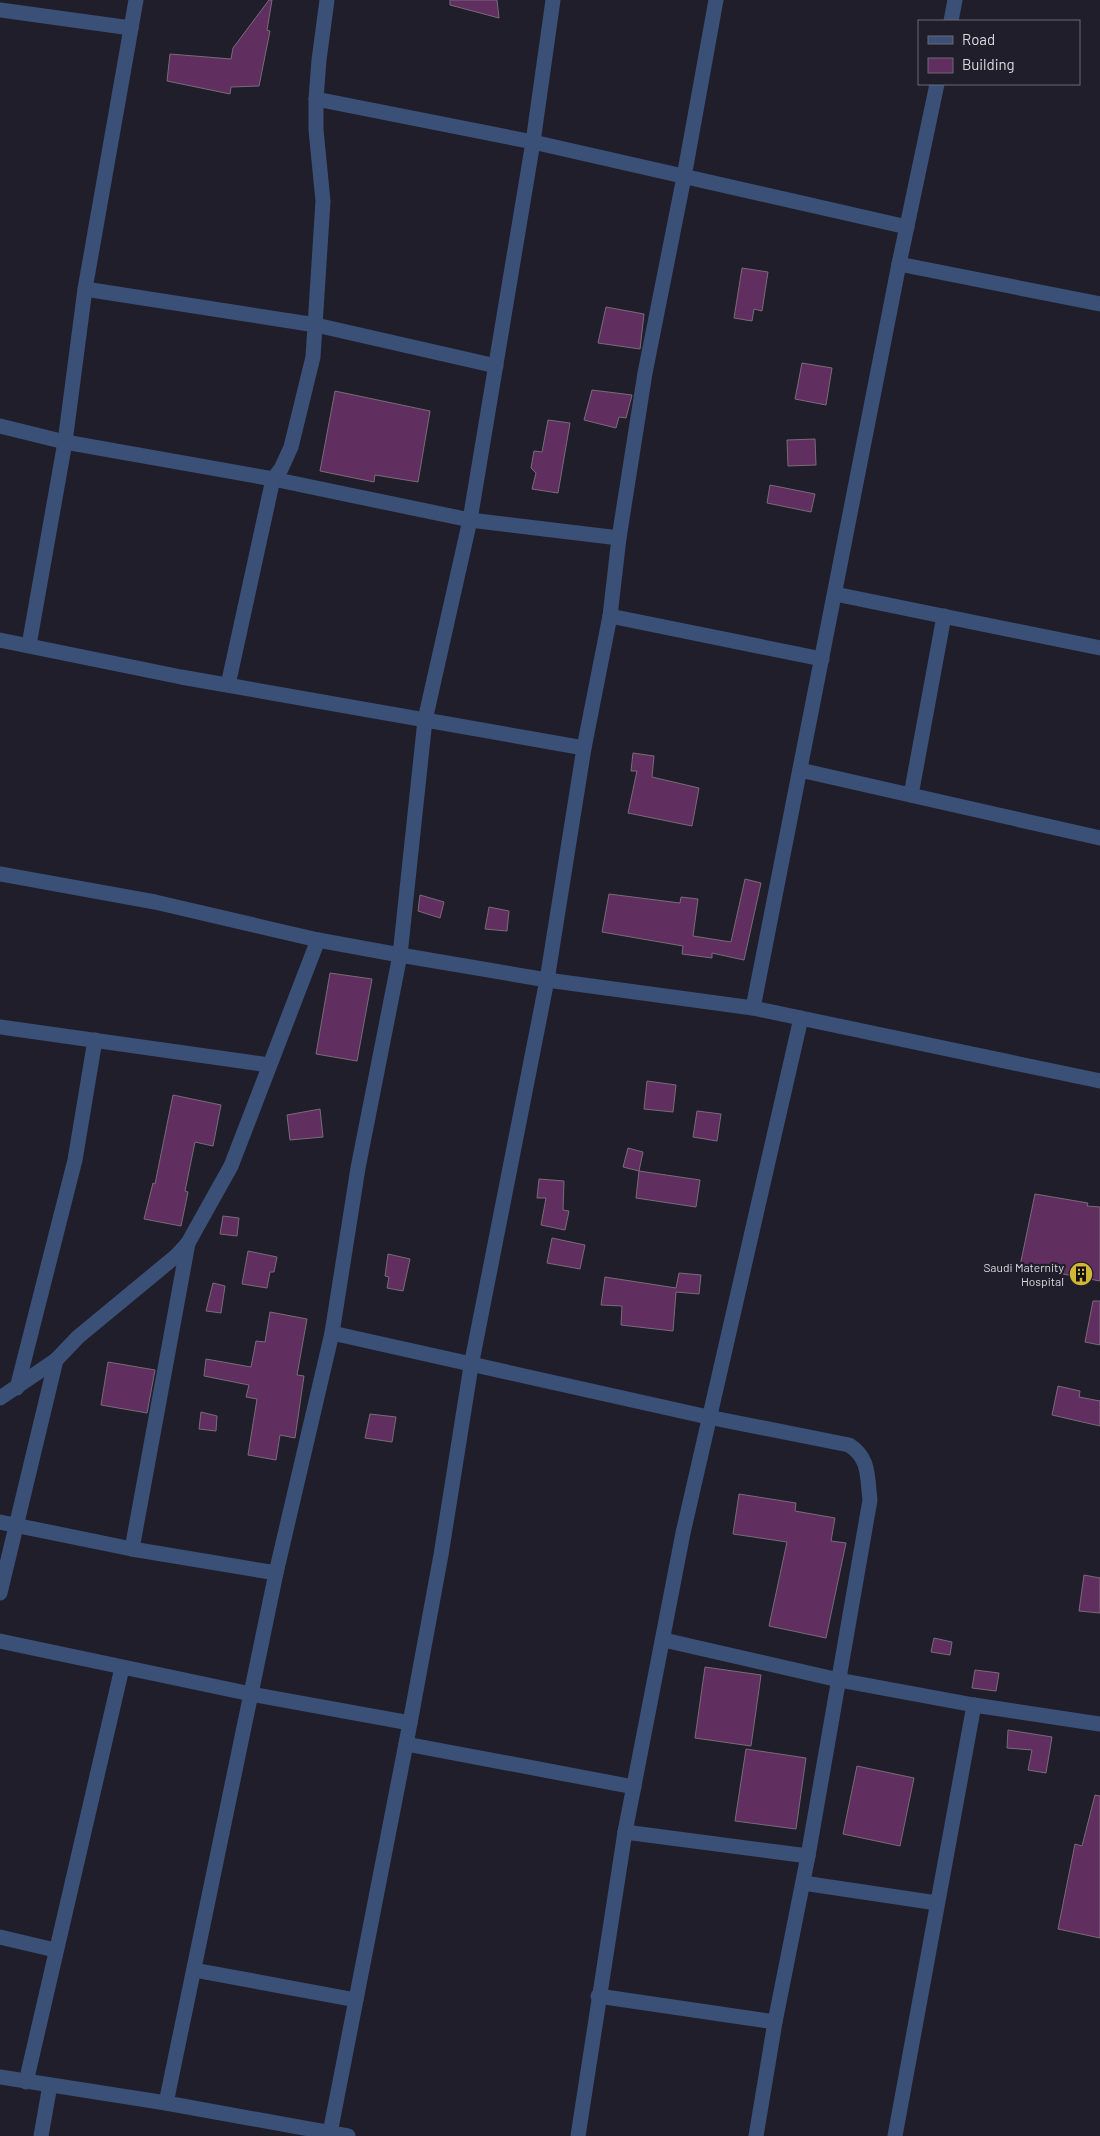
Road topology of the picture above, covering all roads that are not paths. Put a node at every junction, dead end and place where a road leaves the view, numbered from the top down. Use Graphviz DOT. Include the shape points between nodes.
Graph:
graph roads {
  1 [pos="136,0"];
  2 [pos="327,0"];
  3 [pos="553,0"];
  4 [pos="716,0"];
  5 [pos="955,0"];
  6 [pos="0,10"];
  7 [pos="950,20"];
  8 [pos="131,28"];
  9 [pos="937,85"];
  10 [pos="316,99"];
  11 [pos="533,142"];
  12 [pos="684,177"];
  13 [pos="907,227"];
  14 [pos="899,264"];
  15 [pos="84,288"];
  16 [pos="1100,304"];
  17 [pos="316,325"];
  18 [pos="496,366"];
  19 [pos="0,426"];
  20 [pos="65,442"];
  21 [pos="273,479"];
  22 [pos="470,520"];
  23 [pos="619,538"];
  24 [pos="835,594"];
  25 [pos="610,616"];
  26 [pos="944,616"];
  27 [pos="0,640"];
  28 [pos="29,644"];
  29 [pos="1100,648"];
  30 [pos="822,659"];
  31 [pos="228,685"];
  32 [pos="425,720"];
  33 [pos="584,748"];
  34 [pos="800,770"];
  35 [pos="911,795"];
  36 [pos="1100,838"];
  37 [pos="0,874"];
  38 [pos="318,940"];
  39 [pos="400,955"];
  40 [pos="547,980"];
  41 [pos="753,1008"];
  42 [pos="801,1018"];
  43 [pos="0,1027"];
  44 [pos="95,1040"];
  45 [pos="269,1065"];
  46 [pos="1100,1081"];
  47 [pos="188,1243"];
  48 [pos="332,1333"];
  49 [pos="56,1360"];
  50 [pos="471,1366"];
  51 [pos="17,1388"];
  52 [pos="0,1398"];
  53 [pos="708,1418"];
  54 [pos="0,1522"];
  55 [pos="16,1525"];
  56 [pos="132,1549"];
  57 [pos="276,1573"];
  58 [pos="0,1593"];
  59 [pos="664,1640"];
  60 [pos="0,1641"];
  61 [pos="122,1668"];
  62 [pos="839,1680"];
  63 [pos="251,1694"];
  64 [pos="974,1705"];
  65 [pos="410,1723"];
  66 [pos="1100,1724"];
  67 [pos="406,1744"];
  68 [pos="634,1787"];
  69 [pos="625,1832"];
  70 [pos="808,1856"];
  71 [pos="803,1883"];
  72 [pos="937,1903"];
  73 [pos="0,1937"];
  74 [pos="56,1950"];
  75 [pos="194,1970"];
  76 [pos="598,1996"];
  77 [pos="356,2000"];
  78 [pos="775,2022"];
  79 [pos="0,2077"];
  80 [pos="26,2082"];
  81 [pos="50,2085"];
  82 [pos="166,2103"];
  83 [pos="311,2132"];
  84 [pos="330,2133"];
  85 [pos="41,2136"];
  86 [pos="348,2136"];
  87 [pos="578,2136"];
  88 [pos="756,2136"];
  89 [pos="895,2136"];
  1 -- 8 [label="street"];
  2 -- 10 [label="street"];
  3 -- 11 [label="street"];
  4 -- 12 [label="street"];
  5 -- 7 [label="street"];
  6 -- 8 [label="street"];
  8 -- 15 [label="street"];
  9 -- 13 [label="street"];
  10 -- 11 [label="street"];
  10 -- 17 [label="street" via="324,201"];
  11 -- 12 [label="street"];
  11 -- 18 [label="street"];
  12 -- 13 [label="street"];
  12 -- 23 [label="street" via="645,373"];
  13 -- 14 [label="street"];
  14 -- 16 [label="street"];
  14 -- 24 [label="street"];
  15 -- 17 [label="street"];
  15 -- 20 [label="street"];
  17 -- 18 [label="street"];
  17 -- 21 [label="street" via="312,357 291,446"];
  18 -- 22 [label="street"];
  19 -- 20 [label="street"];
  20 -- 21 [label="street"];
  20 -- 28 [label="street"];
  21 -- 22 [label="street"];
  21 -- 31 [label="street"];
  22 -- 23 [label="street"];
  22 -- 32 [label="street"];
  23 -- 25 [label="street"];
  24 -- 26 [label="street"];
  24 -- 30 [label="street"];
  25 -- 30 [label="street"];
  25 -- 33 [label="street"];
  26 -- 29 [label="street"];
  26 -- 35 [label="street"];
  27 -- 28 [label="street"];
  28 -- 31 [label="street" via="181,678"];
  30 -- 34 [label="street"];
  31 -- 32 [label="street"];
  32 -- 33 [label="street"];
  32 -- 39 [label="street"];
  33 -- 40 [label="street"];
  34 -- 35 [label="street"];
  34 -- 41 [label="street"];
  35 -- 36 [label="street"];
  37 -- 38 [label="street" via="156,902"];
  38 -- 39 [label="street"];
  38 -- 45 [label="street"];
  39 -- 40 [label="street"];
  39 -- 48 [label="street" via="358,1168"];
  40 -- 41 [label="street"];
  40 -- 50 [label="street"];
  41 -- 42 [label="street"];
  42 -- 46 [label="street"];
  42 -- 53 [label="street"];
  43 -- 44 [label="street"];
  44 -- 45 [label="street"];
  44 -- 51 [label="street" via="75,1160"];
  45 -- 47 [label="street" via="231,1166"];
  47 -- 49 [label="street" via="78,1337"];
  47 -- 56 [label="street"];
  48 -- 50 [label="street"];
  48 -- 57 [label="street"];
  49 -- 51 [label="street"];
  49 -- 55 [label="street"];
  50 -- 53 [label="street"];
  50 -- 65 [label="street"];
  51 -- 52 [label="street"];
  53 -- 59 [label="street"];
  53 -- 62 [label="street" via="848,1445 860,1452 866,1464 870,1500"];
  54 -- 55 [label="street"];
  55 -- 56 [label="street"];
  55 -- 58 [label="street"];
  56 -- 57 [label="street"];
  57 -- 63 [label="street"];
  59 -- 62 [label="street"];
  59 -- 68 [label="street"];
  60 -- 61 [label="street"];
  61 -- 63 [label="street"];
  61 -- 74 [label="street"];
  62 -- 64 [label="street"];
  62 -- 70 [label="street"];
  63 -- 65 [label="street"];
  63 -- 75 [label="street"];
  64 -- 66 [label="street"];
  64 -- 72 [label="street"];
  65 -- 67 [label="street"];
  67 -- 68 [label="street"];
  67 -- 77 [label="street"];
  68 -- 69 [label="street"];
  69 -- 70 [label="street"];
  69 -- 76 [label="street"];
  70 -- 71 [label="street"];
  71 -- 72 [label="street"];
  71 -- 78 [label="street"];
  72 -- 89 [label="street"];
  73 -- 74 [label="street"];
  74 -- 80 [label="street"];
  75 -- 77 [label="street"];
  75 -- 82 [label="street"];
  76 -- 78 [label="street"];
  76 -- 87 [label="street"];
  77 -- 84 [label="street"];
  78 -- 88 [label="street"];
  79 -- 80 [label="street"];
  80 -- 81 [label="street"];
  81 -- 82 [label="street"];
  81 -- 85 [label="street"];
  82 -- 83 [label="street"];
  83 -- 84 [label="street"];
  84 -- 86 [label="street"];
}
